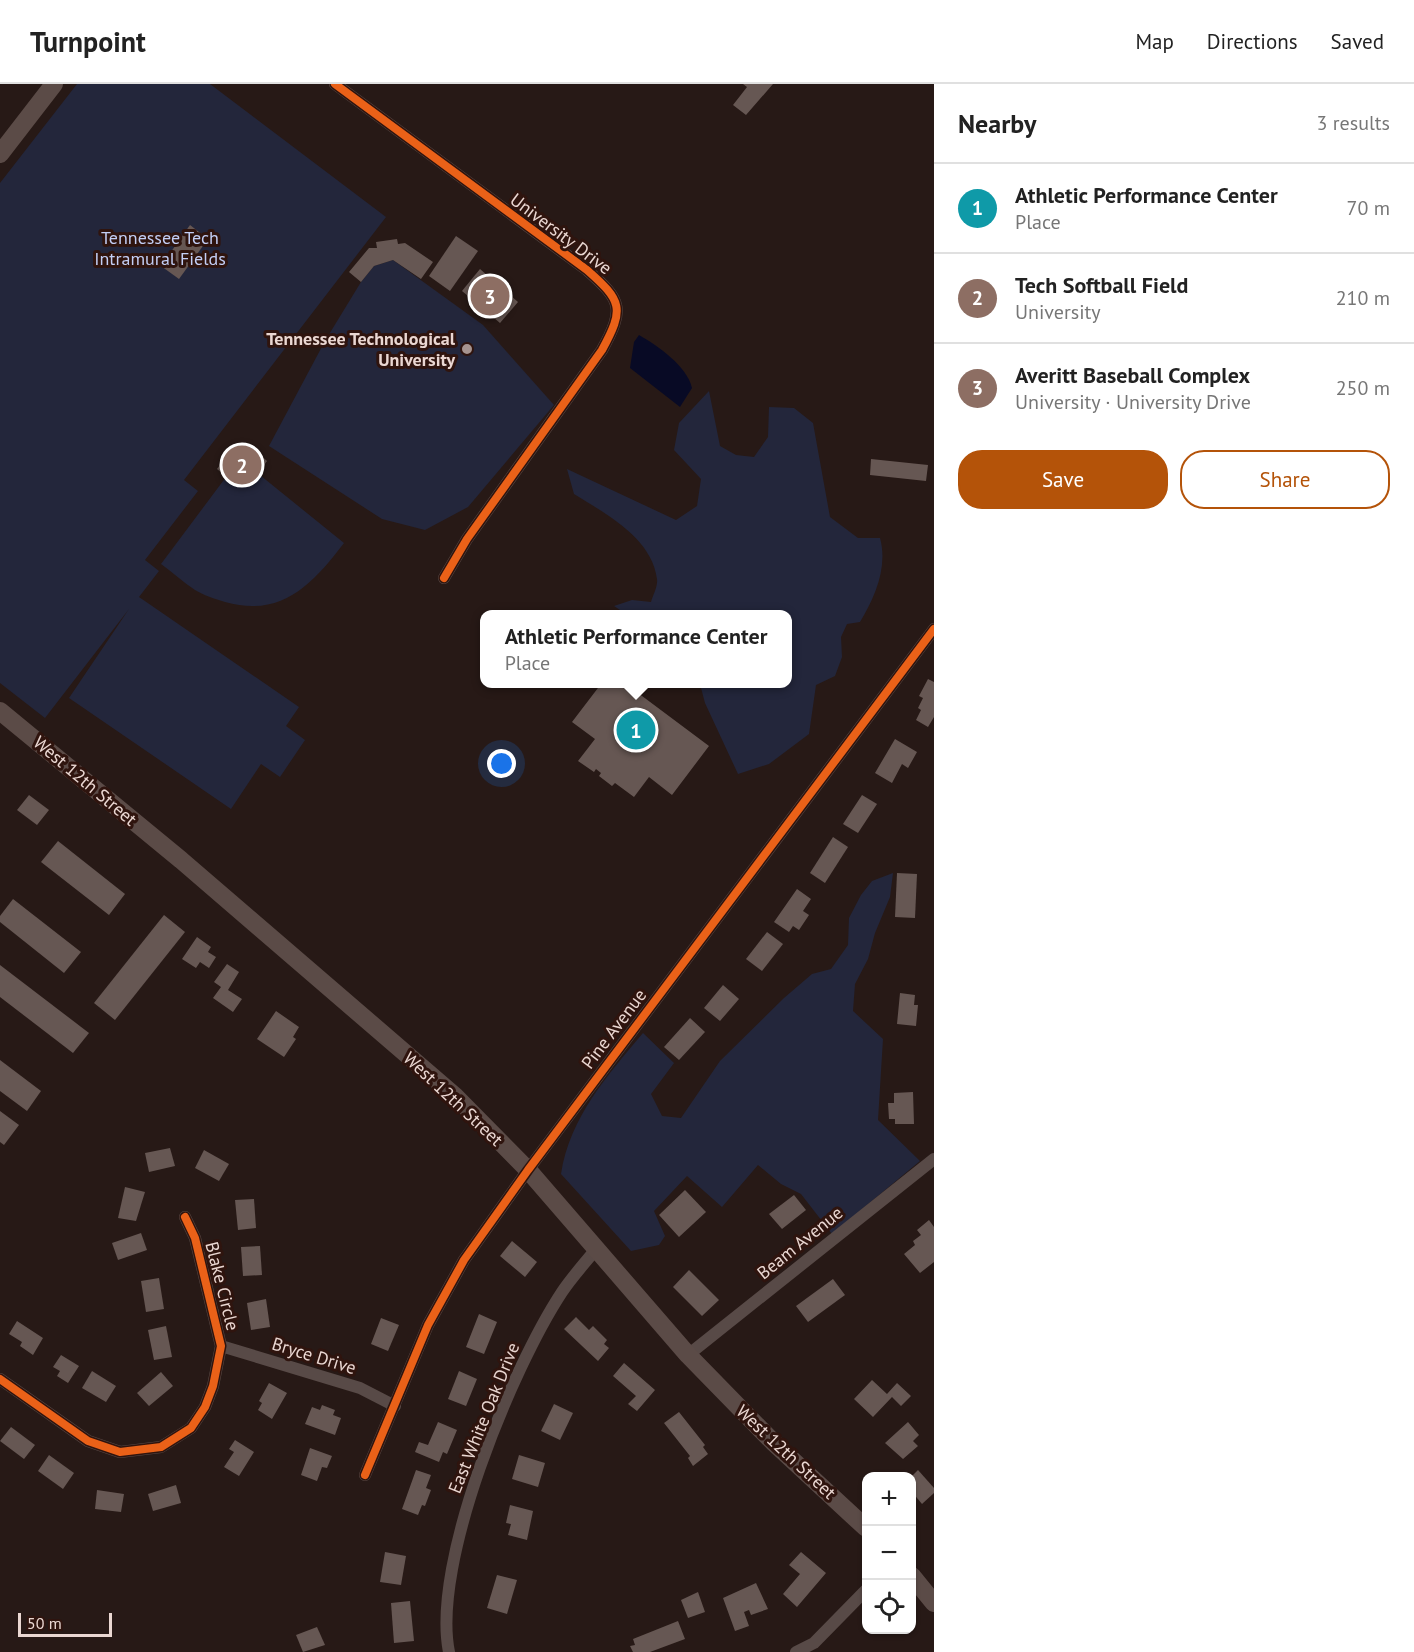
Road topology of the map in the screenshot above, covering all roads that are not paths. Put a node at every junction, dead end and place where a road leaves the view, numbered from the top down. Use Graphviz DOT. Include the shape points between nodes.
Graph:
graph roads {
  1 [pos="54,84"];
  2 [pos="335,84"];
  3 [pos="0,154"];
  4 [pos="444,578"];
  5 [pos="934,629"];
  6 [pos="0,711"];
  7 [pos="934,1159"];
  8 [pos="528,1170"];
  9 [pos="185,1217"];
  10 [pos="597,1249"];
  11 [pos="221,1346"];
  12 [pos="688,1355"];
  13 [pos="0,1379"];
  14 [pos="395,1406"];
  15 [pos="365,1475"];
  16 [pos="865,1526"];
  17 [pos="915,1580"];
  18 [pos="862,1595"];
  19 [pos="934,1603"];
  20 [pos="449,1652"];
  21 [pos="796,1652"];
  1 -- 3 [label="main road"];
  2 -- 4 [label="street, University Drive" via="587,270 609,289 617,305 616,323 602,350 467,539"];
  5 -- 8 [label="street, Pine Avenue"];
  6 -- 8 [label="main road, West 12th Street" via="181,860 455,1096"];
  7 -- 12 [label="street, Beam Avenue"];
  8 -- 10 [label="main road, West 12th Street"];
  8 -- 14 [label="street, Pine Avenue" via="454,1278 428,1325"];
  9 -- 11 [label="street, Blake Circle" via="195,1238"];
  10 -- 12 [label="main road, West 12th Street"];
  10 -- 20 [label="street, East White Oak Drive" via="563,1292 522,1363 472,1490 447,1591 445,1632"];
  11 -- 13 [label="street, Blake Circle" via="205,1407 190,1428 161,1447 120,1452 88,1441"];
  11 -- 14 [label="street, Bryce Drive" via="360,1388"];
  12 -- 16 [label="main road, West 12th Street" via="774,1443"];
  14 -- 15 [label="street, Pine Avenue"];
  17 -- 19 [label="main road"];
  18 -- 21 [label="street" via="814,1643"];
}
